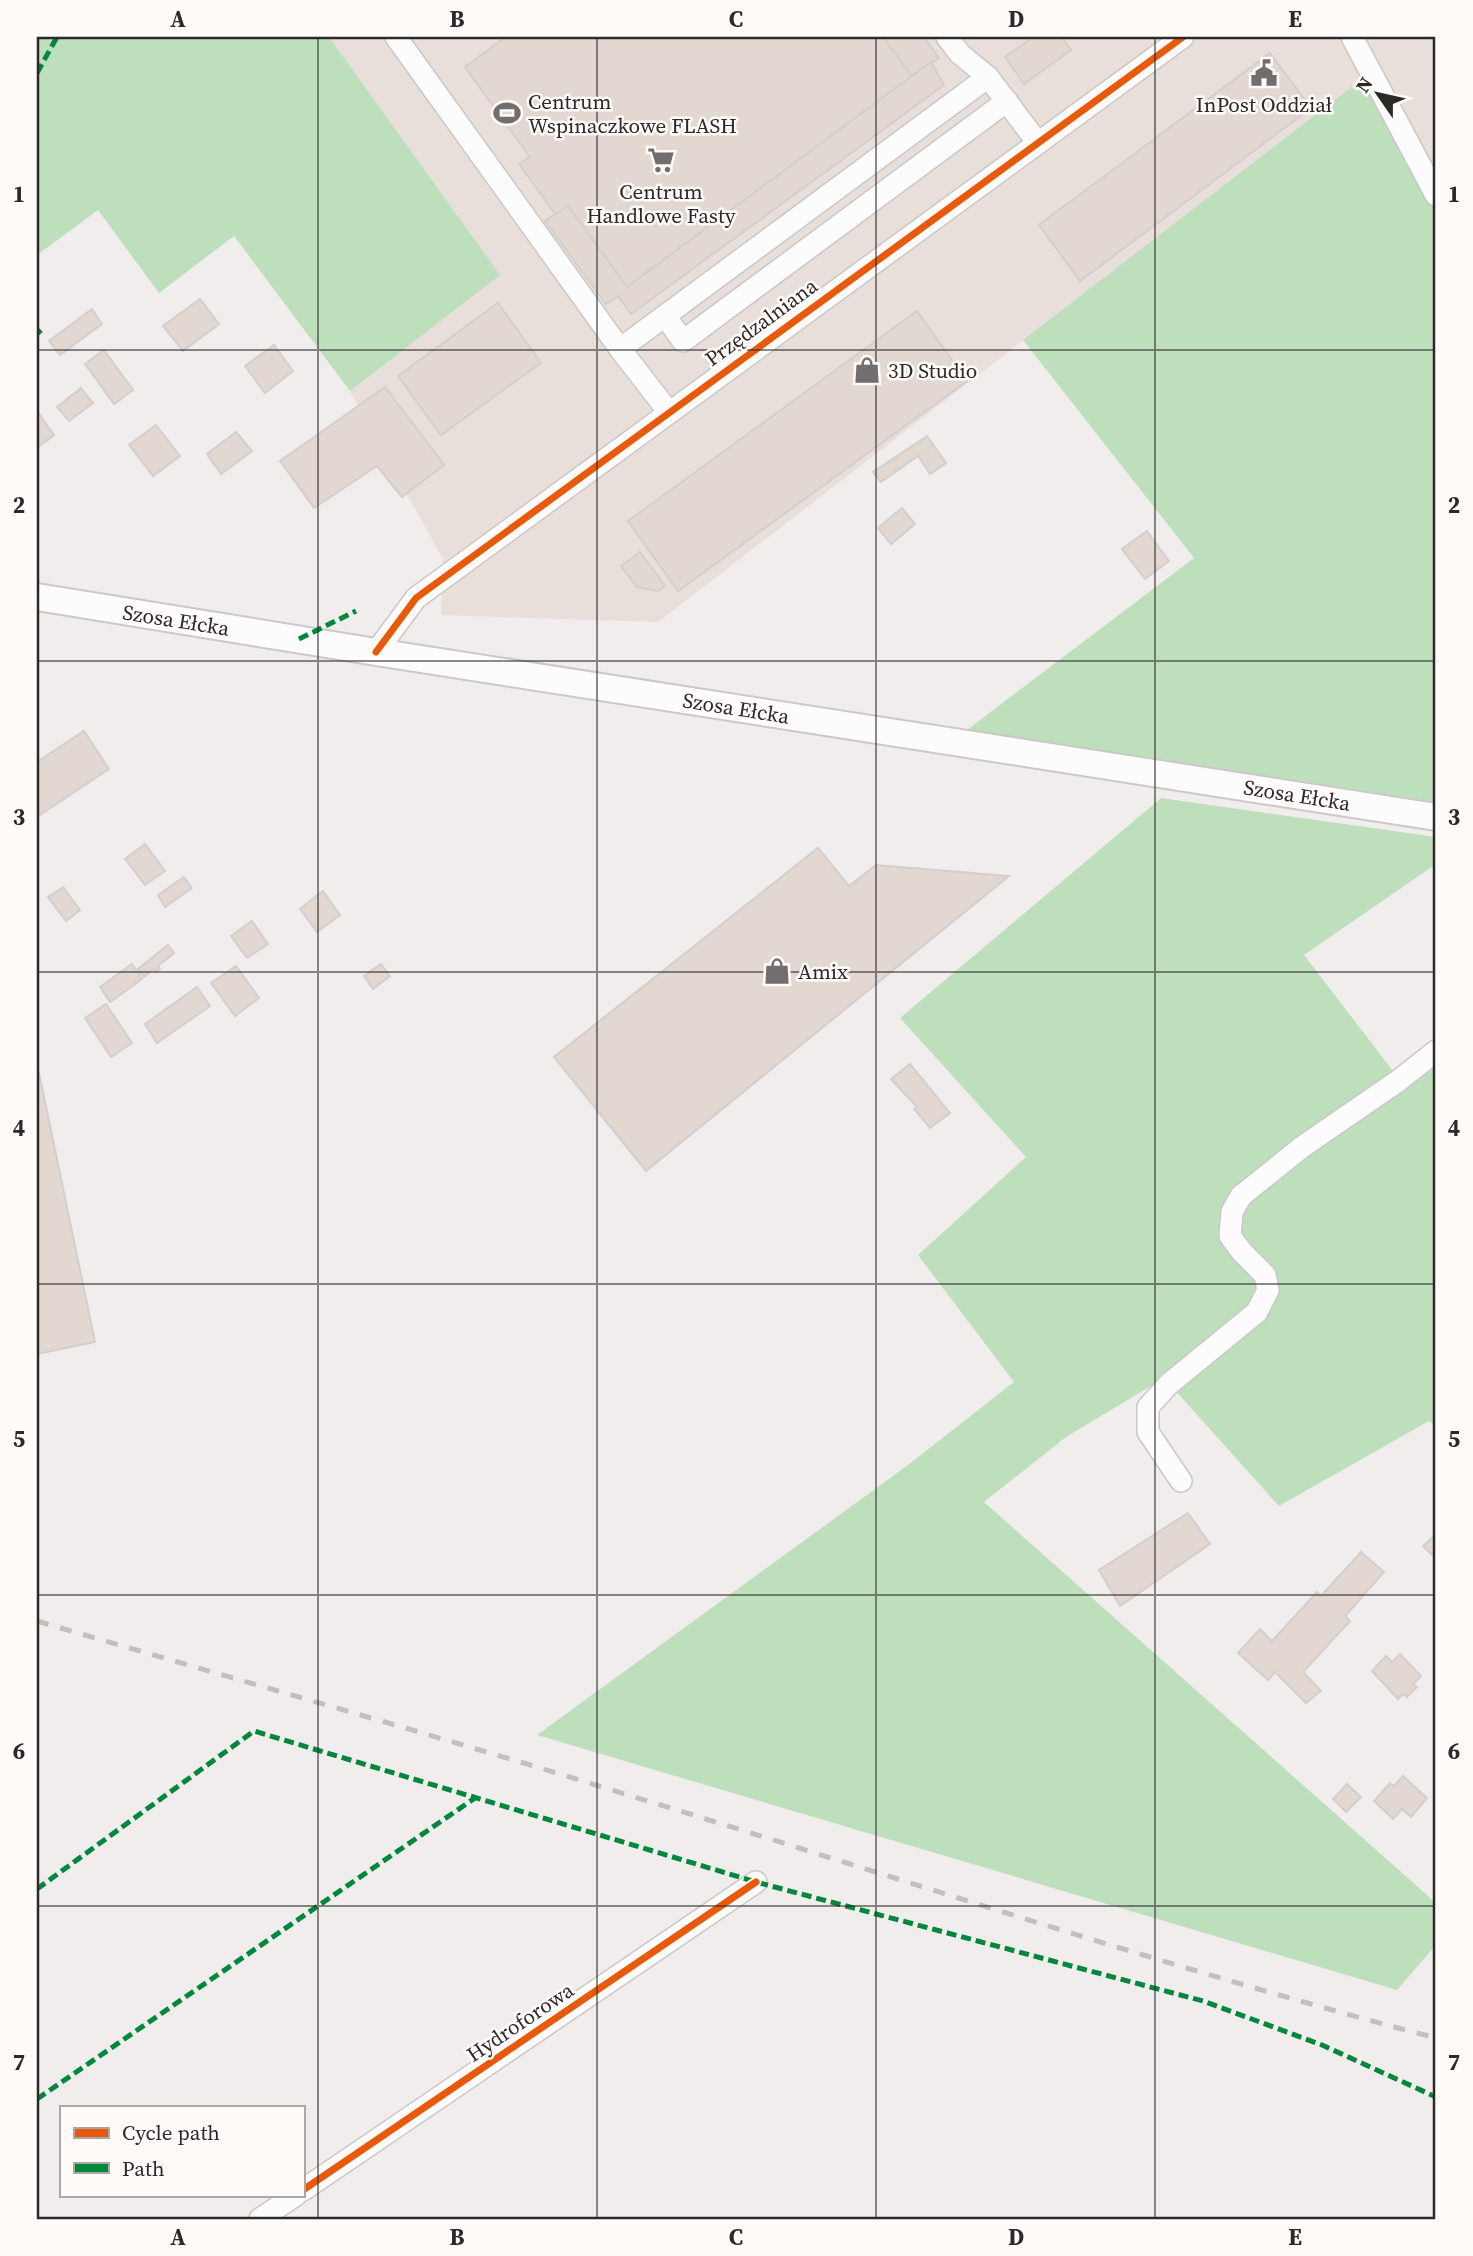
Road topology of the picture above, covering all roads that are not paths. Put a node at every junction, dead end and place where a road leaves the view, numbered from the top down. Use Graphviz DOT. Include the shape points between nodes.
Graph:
graph roads {
  1 [pos="396,37"];
  2 [pos="947,37"];
  3 [pos="1183,37"];
  4 [pos="1352,37"];
  5 [pos="1160,43"];
  6 [pos="988,77"];
  7 [pos="1007,101"];
  8 [pos="1038,143"];
  9 [pos="1436,195"];
  10 [pos="665,316"];
  11 [pos="620,349"];
  12 [pos="668,411"];
  13 [pos="37,597"];
  14 [pos="376,652"];
  15 [pos="1436,817"];
  16 [pos="1436,1051"];
  17 [pos="1181,1481"];
  18 [pos="756,1882"];
  19 [pos="304,2189"];
  20 [pos="294,2196"];
  21 [pos="260,2219"];
  1 -- 11 [label="street"];
  2 -- 6 [label="street"];
  3 -- 5 [label="street, Przędzalniana"];
  4 -- 9 [label="street"];
  5 -- 8 [label="street, Przędzalniana"];
  6 -- 7 [label="street"];
  6 -- 10 [label="street"];
  7 -- 8 [label="street"];
  7 -- 10 [label="street" via="683,341"];
  8 -- 12 [label="street, Przędzalniana"];
  10 -- 11 [label="street"];
  11 -- 12 [label="street"];
  12 -- 14 [label="street, Przędzalniana" via="416,598"];
  13 -- 14 [label="main road, Szosa Ełcka"];
  14 -- 15 [label="main road, Szosa Ełcka"];
  16 -- 17 [label="street" via="1241,1196 1232,1212 1230,1236 1265,1275 1268,1290 1256,1312 1148,1407 1148,1432"];
  18 -- 19 [label="street, Hydroforowa"];
  20 -- 21 [label="street"];
}
